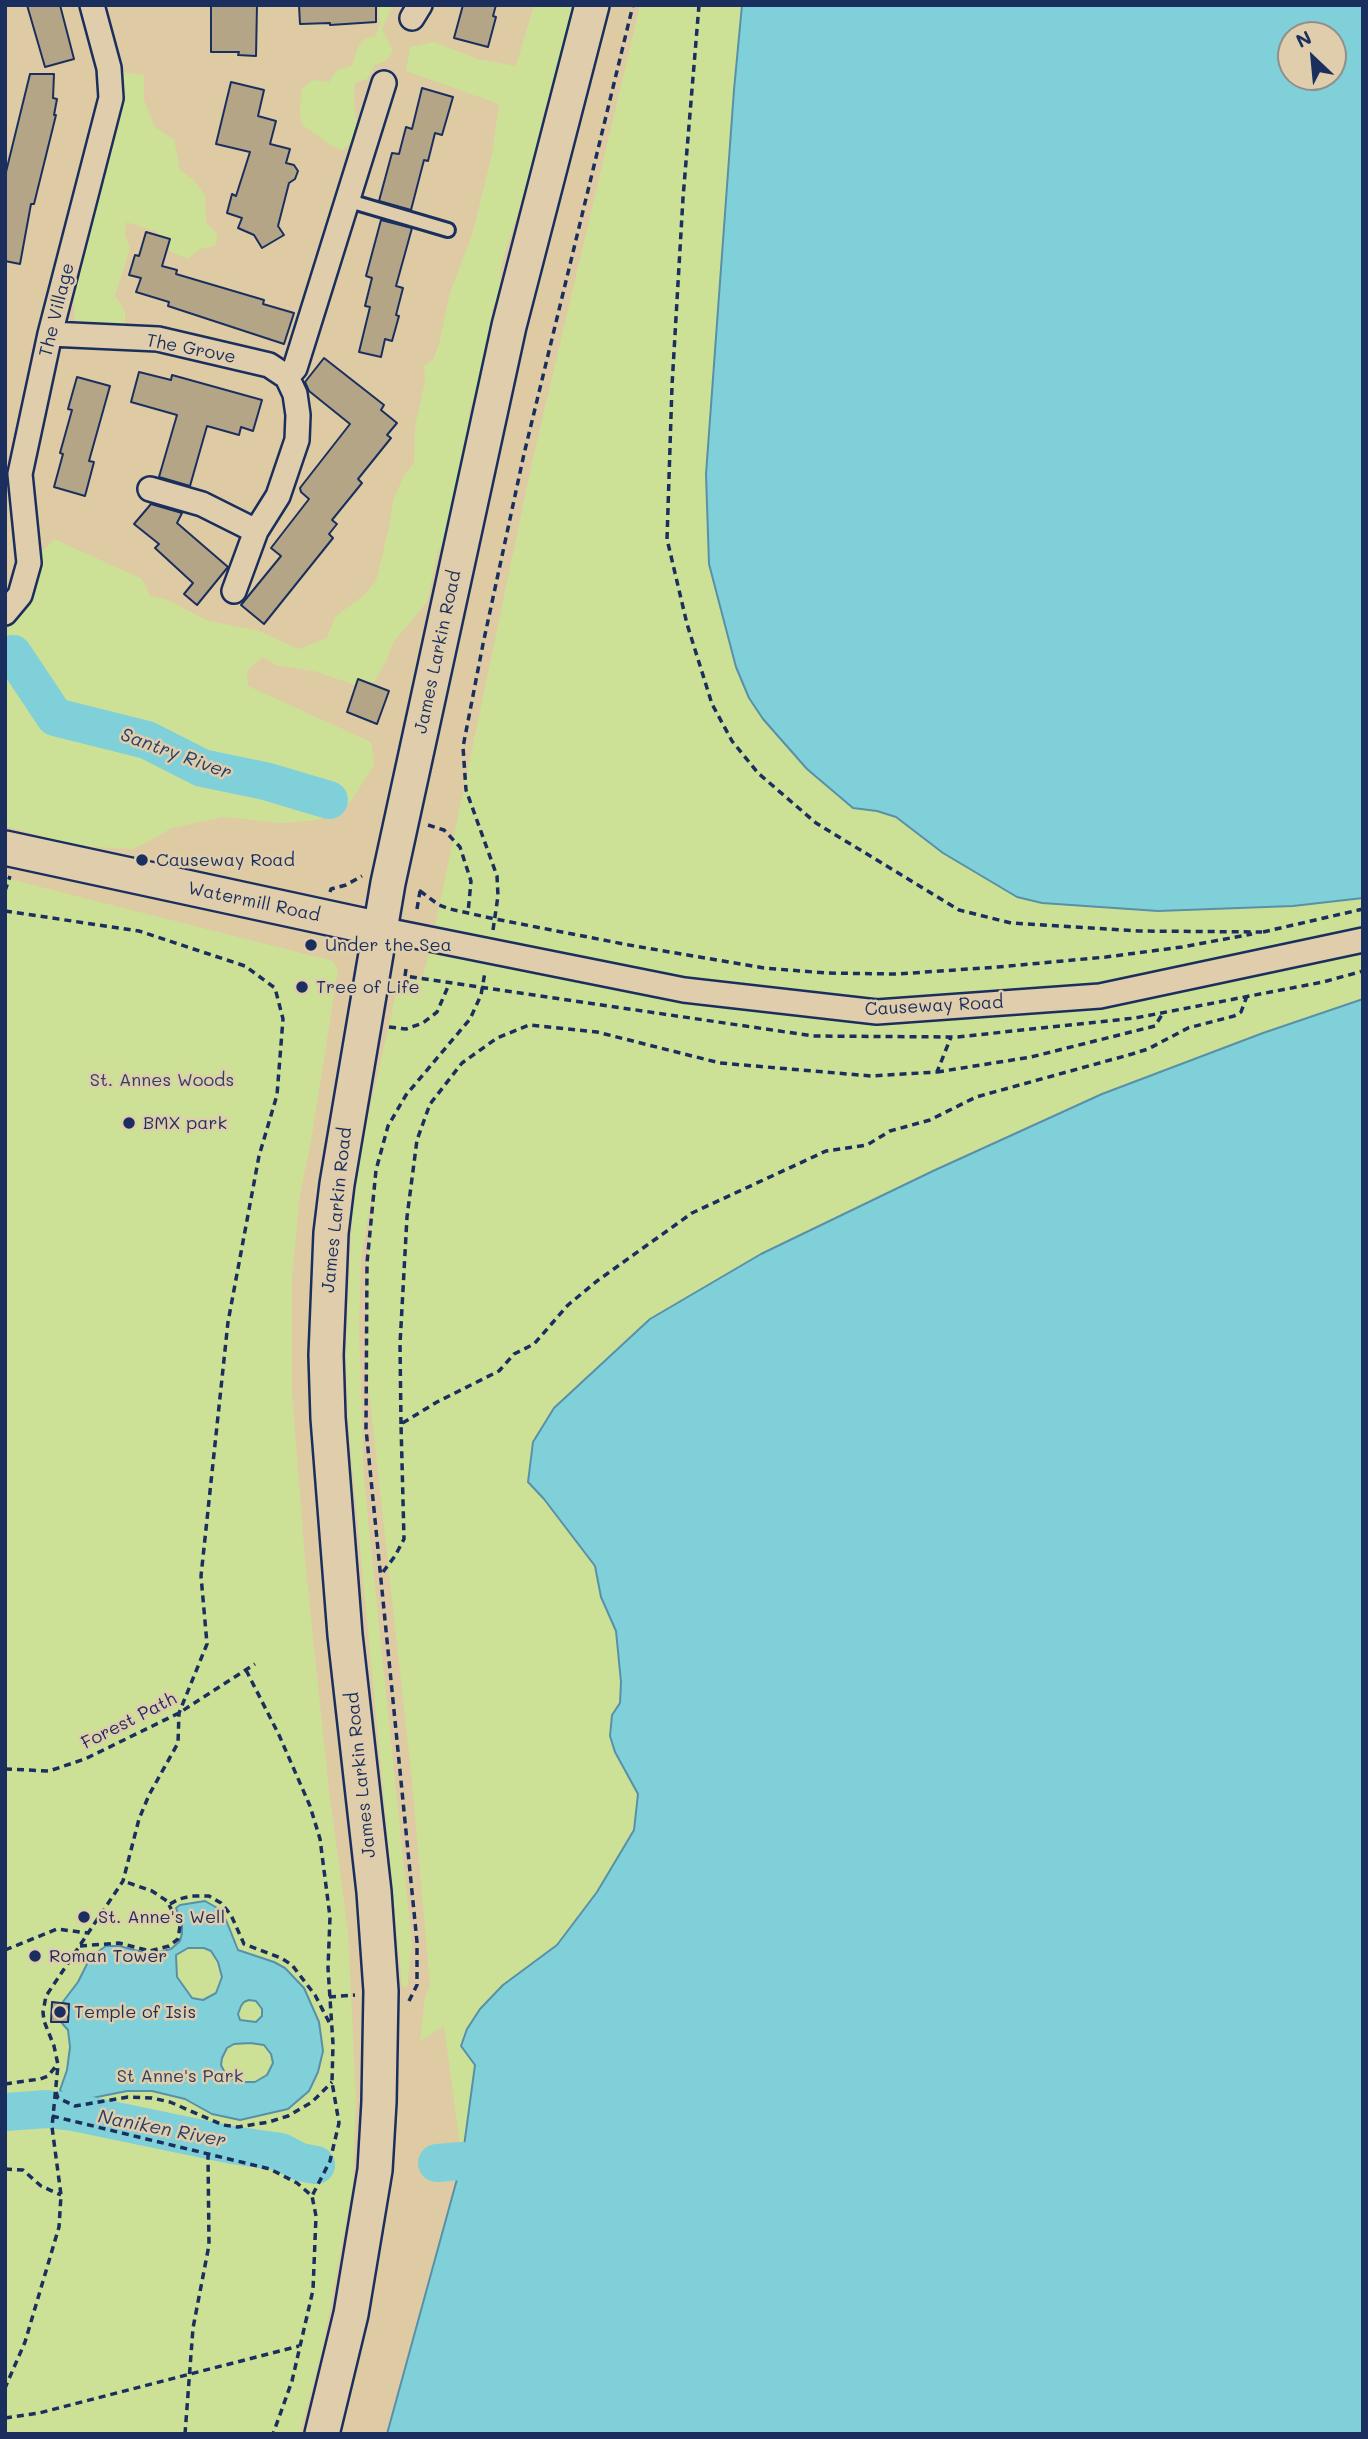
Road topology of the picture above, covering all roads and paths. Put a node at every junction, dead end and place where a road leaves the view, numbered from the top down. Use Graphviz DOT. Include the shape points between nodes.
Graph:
graph roads {
  1 [pos="92,5"];
  2 [pos="592,5"];
  3 [pos="633,5"];
  4 [pos="699,5"];
  5 [pos="384,83"];
  6 [pos="346,200"];
  7 [pos="448,230"];
  8 [pos="50,334"];
  9 [pos="287,377"];
  10 [pos="12,472"];
  11 [pos="150,489"];
  12 [pos="257,531"];
  13 [pos="234,591"];
  14 [pos="5,612"];
  15 [pos="402,819"];
  16 [pos="5,848"];
  17 [pos="366,877"];
  18 [pos="409,889"];
  19 [pos="420,891"];
  20 [pos="329,894"];
  21 [pos="417,909"];
  22 [pos="1363,909"];
  23 [pos="5,911"];
  24 [pos="468,913"];
  25 [pos="495,919"];
  26 [pos="380,929"];
  27 [pos="493,932"];
  28 [pos="1262,932"];
  29 [pos="1363,940"];
  30 [pos="406,969"];
  31 [pos="484,980"];
  32 [pos="450,982"];
  33 [pos="483,987"];
  34 [pos="1247,996"];
  35 [pos="1163,1013"];
  36 [pos="363,1023"];
  37 [pos="951,1037"];
  38 [pos="937,1072"];
  39 [pos="401,1424"];
  40 [pos="382,1574"];
  41 [pos="255,1664"];
  42 [pos="246,1670"];
  43 [pos="179,1713"];
  44 [pos="5,1769"];
  45 [pos="123,1881"];
  46 [pos="170,1904"];
  47 [pos="88,1933"];
  48 [pos="79,1947"];
  49 [pos="5,1950"];
  50 [pos="352,1995"];
  51 [pos="329,1997"];
  52 [pos="406,2005"];
  53 [pos="331,2026"];
  54 [pos="58,2065"];
  55 [pos="332,2082"];
  56 [pos="5,2084"];
  57 [pos="55,2090"];
  58 [pos="52,2116"];
  59 [pos="208,2154"];
  60 [pos="5,2169"];
  61 [pos="61,2195"];
  62 [pos="312,2196"];
  63 [pos="300,2346"];
  64 [pos="188,2374"];
  65 [pos="5,2388"];
  66 [pos="5,2418"];
  67 [pos="185,2434"];
  68 [pos="273,2434"];
  69 [pos="322,2434"];
  1 -- 8 [label="street, The Village" via="109,68 111,98"];
  2 -- 15 [label="main road, James Larkin Road" via="509,326"];
  3 -- 25 [label="path" via="524,454 463,747 466,790 497,876"];
  4 -- 28 [label="path" via="672,386 667,539 712,704 732,741 758,773 816,823 960,910 1011,923"];
  5 -- 6 [label="street"];
  6 -- 7 [label="lane"];
  6 -- 9 [label="street" via="296,368"];
  8 -- 9 [label="street, The Grove" via="158,339 269,365"];
  8 -- 10 [label="street, The Village"];
  9 -- 12 [label="street" via="295,394 297,440 278,496"];
  10 -- 14 [label="street, The Village" via="29,563 20,594"];
  11 -- 12 [label="street" via="202,504"];
  12 -- 13 [label="street"];
  15 -- 24 [label="path" via="437,827 453,838 471,881"];
  15 -- 26 [label="main road, James Larkin Road"];
  16 -- 26 [label="main road, Watermill Road"];
  17 -- 20 [label="path" via="331,889"];
  18 -- 19 [label="path"];
  19 -- 21 [label="path"];
  19 -- 24 [label="path" via="439,905"];
  22 -- 28 [label="path"];
  23 -- 43 [label="path" via="139,931 245,966 275,988 283,1019 277,1095 259,1156 228,1322 201,1576 207,1644"];
  24 -- 25 [label="path"];
  25 -- 27 [label="path"];
  25 -- 28 [label="path" via="764,968 861,974 1106,957"];
  26 -- 29 [label="street, Causeway Road" via="684,989 877,1012 1100,996"];
  26 -- 36 [label="main road, James Larkin Road"];
  30 -- 32 [label="path" via="405,976"];
  31 -- 33 [label="path"];
  32 -- 33 [label="path"];
  32 -- 36 [label="path" via="437,1012 423,1023 406,1029"];
  33 -- 40 [label="path" via="470,1019 407,1095 388,1126 376,1170 367,1263 366,1429"];
  34 -- 39 [label="path" via="1241,1012 1234,1016 1188,1028 1148,1049 976,1097 930,1120 890,1131 867,1145 826,1151 692,1213 597,1281 534,1344 514,1354 499,1371"];
  35 -- 38 [label="path" via="1155,1026 1031,1057"];
  36 -- 69 [label="main road, James Larkin Road" via="334,1208 326,1355 345,1635 374,1892 379,2102 369,2212 351,2314"];
  37 -- 38 [label="path"];
  38 -- 39 [label="path" via="871,1076 720,1063 597,1032 529,1025 497,1038 454,1073 430,1104 417,1140 407,1217"];
  39 -- 40 [label="path" via="404,1539"];
  40 -- 52 [label="path" via="418,1942 416,1985"];
  41 -- 42 [label="path, Forest Path"];
  42 -- 43 [label="path, Forest Path"];
  42 -- 51 [label="path" via="300,1782 320,1839 330,1917"];
  43 -- 44 [label="path, Forest Path" via="85,1759 49,1771"];
  43 -- 45 [label="path" via="178,1743 139,1819"];
  45 -- 46 [label="path" via="152,1891"];
  45 -- 47 [label="path"];
  46 -- 48 [label="path" via="180,1926 178,1939 169,1946 150,1951 120,1943"];
  46 -- 53 [label="path" via="192,1896 209,1896 221,1903 244,1944 292,1965"];
  47 -- 48 [label="path"];
  47 -- 49 [label="path" via="57,1929"];
  48 -- 54 [label="path" via="46,1996 43,2012"];
  50 -- 51 [label="path"];
  51 -- 53 [label="path"];
  53 -- 55 [label="path"];
  54 -- 56 [label="path" via="40,2079"];
  54 -- 57 [label="path"];
  55 -- 57 [label="path" via="312,2102 288,2116 238,2127 152,2098 75,2106 58,2098"];
  55 -- 62 [label="path" via="339,2123 336,2142"];
  57 -- 58 [label="path"];
  58 -- 59 [label="path"];
  58 -- 61 [label="path"];
  59 -- 62 [label="path" via="270,2169"];
  59 -- 64 [label="path" via="209,2245"];
  60 -- 61 [label="path" via="23,2170"];
  61 -- 65 [label="path" via="45,2279"];
  62 -- 63 [label="path" via="316,2216 313,2290"];
  63 -- 64 [label="path"];
  63 -- 68 [label="path"];
  64 -- 66 [label="path"];
  64 -- 67 [label="path"];
}
